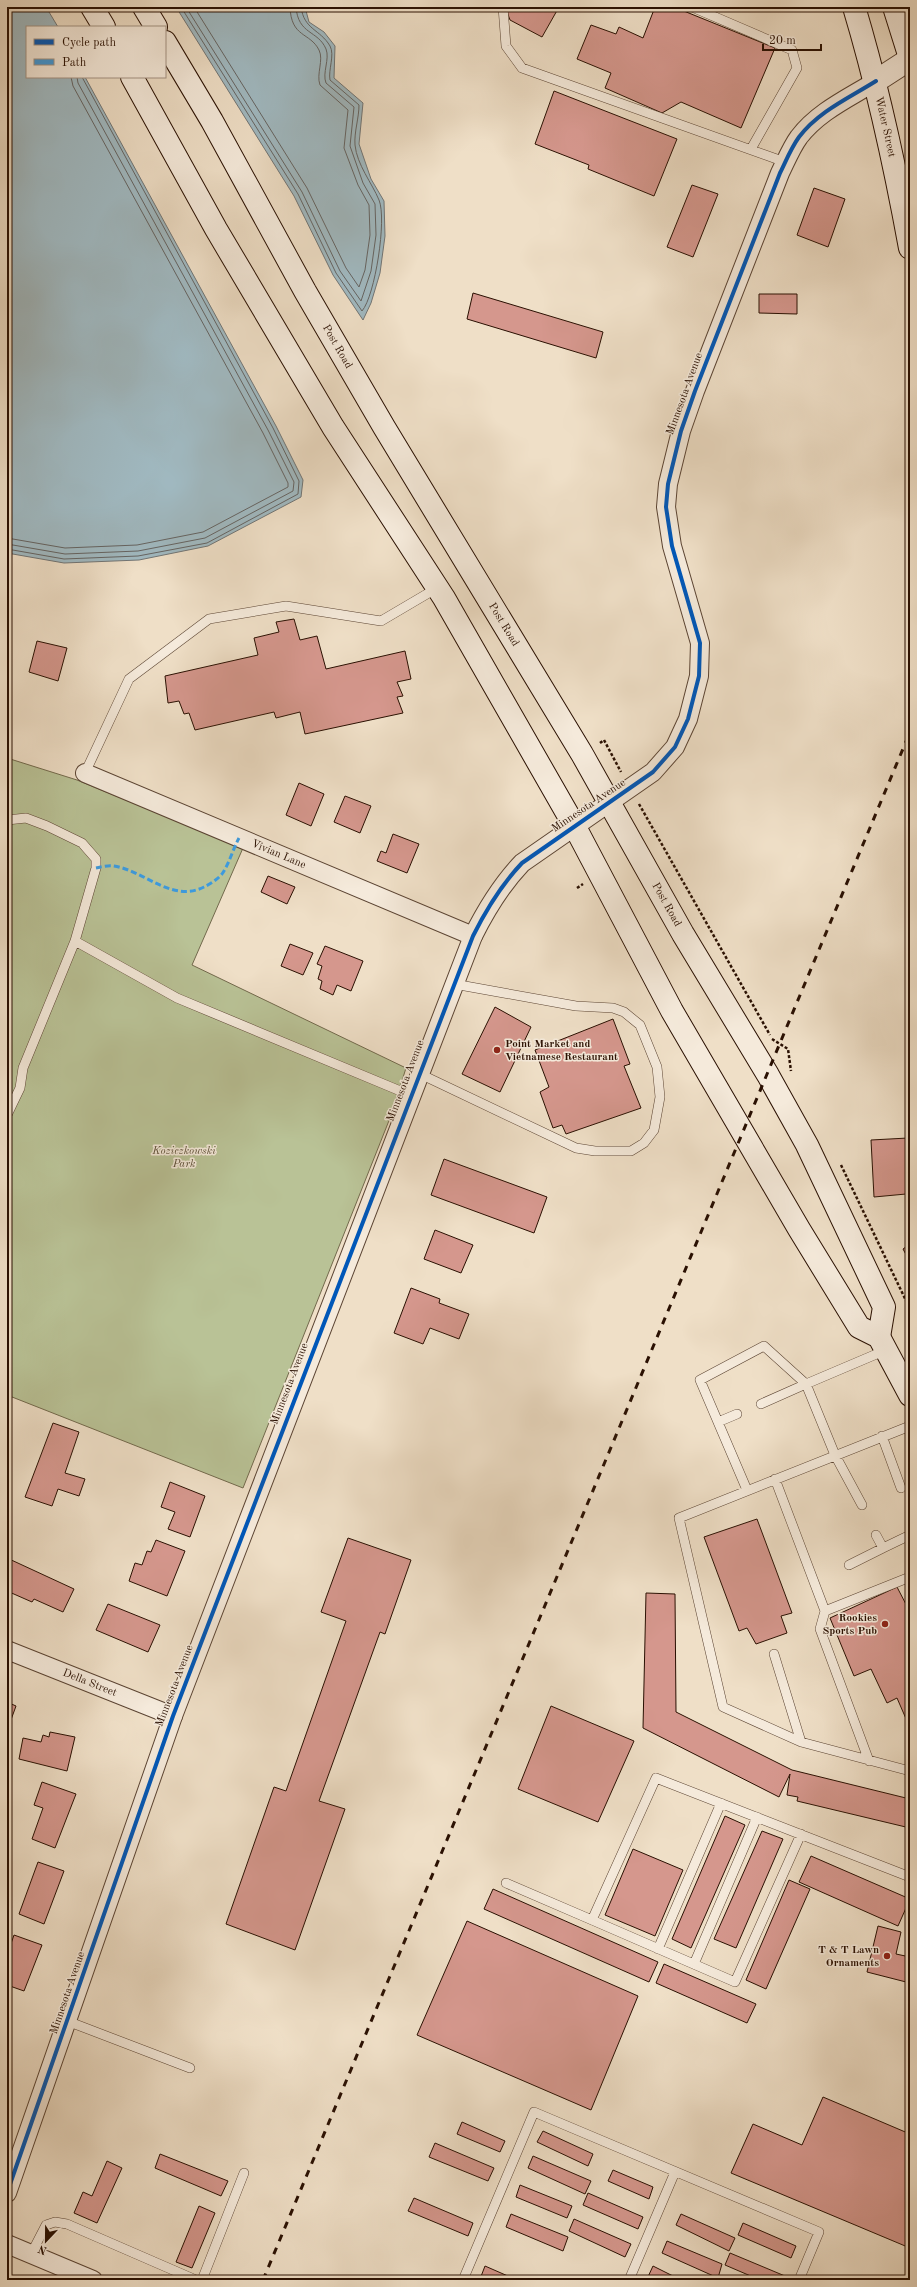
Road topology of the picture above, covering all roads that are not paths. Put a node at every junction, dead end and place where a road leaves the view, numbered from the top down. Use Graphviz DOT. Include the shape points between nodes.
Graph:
graph roads {
  1 [pos="92,7"];
  2 [pos="144,7"];
  3 [pos="503,7"];
  4 [pos="692,7"];
  5 [pos="854,7"];
  6 [pos="894,7"];
  7 [pos="103,26"];
  8 [pos="155,26"];
  9 [pos="166,44"];
  10 [pos="910,58"];
  11 [pos="133,78"];
  12 [pos="876,81"];
  13 [pos="751,149"];
  14 [pos="786,162"];
  15 [pos="910,248"];
  16 [pos="438,588"];
  17 [pos="86,773"];
  18 [pos="609,803"];
  19 [pos="7,820"];
  20 [pos="574,827"];
  21 [pos="473,936"];
  22 [pos="75,941"];
  23 [pos="454,984"];
  24 [pos="418,1073"];
  25 [pos="410,1095"];
  26 [pos="7,1115"];
  27 [pos="883,1343"];
  28 [pos="806,1384"];
  29 [pos="910,1395"];
  30 [pos="761,1404"];
  31 [pos="737,1414"];
  32 [pos="718,1422"];
  33 [pos="910,1426"];
  34 [pos="882,1436"];
  35 [pos="835,1455"];
  36 [pos="775,1479"];
  37 [pos="901,1488"];
  38 [pos="747,1490"];
  39 [pos="862,1505"];
  40 [pos="876,1535"];
  41 [pos="910,1535"];
  42 [pos="883,1548"];
  43 [pos="849,1565"];
  44 [pos="910,1577"];
  45 [pos="825,1611"];
  46 [pos="7,1650"];
  47 [pos="774,1654"];
  48 [pos="172,1716"];
  49 [pos="801,1742"];
  50 [pos="869,1761"];
  51 [pos="910,1771"];
  52 [pos="721,1803"];
  53 [pos="757,1817"];
  54 [pos="801,1834"];
  55 [pos="910,1877"];
  56 [pos="506,1883"];
  57 [pos="592,1920"];
  58 [pos="658,1949"];
  59 [pos="694,1964"];
  60 [pos="67,2021"];
  61 [pos="190,2068"];
  62 [pos="675,2172"];
  63 [pos="244,2173"];
  64 [pos="7,2193"];
  65 [pos="7,2244"];
  66 [pos="31,2254"];
  67 [pos="93,2280"];
  68 [pos="196,2280"];
  69 [pos="202,2280"];
  70 [pos="463,2280"];
  71 [pos="630,2280"];
  72 [pos="799,2280"];
  1 -- 7 [label="main road"];
  2 -- 8 [label="main road"];
  3 -- 13 [label="lane" via="506,46 522,68"];
  4 -- 13 [label="lane" via="792,50 797,68"];
  5 -- 12 [label="main road, Water Street"];
  6 -- 10 [label="main road"];
  9 -- 18 [label="main road, Post Road" via="384,427"];
  10 -- 12 [label="main road"];
  11 -- 16 [label="main road" via="216,229 333,427"];
  12 -- 14 [label="street, Minnesota Avenue" via="818,117 799,138"];
  12 -- 15 [label="main road, Water Street"];
  13 -- 14 [label="lane"];
  14 -- 18 [label="street, Minnesota Avenue" via="695,391 681,431 668,484 666,507 672,546 700,643 699,676 694,698 675,747 653,772"];
  16 -- 17 [label="lane" via="382,621 286,606 209,619 129,679"];
  16 -- 20 [label="main road"];
  17 -- 21 [label="street, Vivian Lane"];
  18 -- 20 [label="street, Minnesota Avenue"];
  18 -- 27 [label="main road, Post Road" via="731,1017 768,1074 808,1145 884,1308"];
  19 -- 22 [label="lane" via="26,818 47,826 82,843 96,858 96,868"];
  20 -- 21 [label="street, Minnesota Avenue" via="522,863 504,882 490,902"];
  20 -- 27 [label="main road" via="672,1012 798,1229 860,1327"];
  21 -- 23 [label="street, Minnesota Avenue"];
  22 -- 25 [label="lane" via="177,998"];
  22 -- 26 [label="lane" via="24,1068 20,1088"];
  23 -- 24 [label="street, Minnesota Avenue"];
  23 -- 24 [label="lane" via="576,1006 601,1006 624,1012 640,1024 657,1068 660,1098 654,1130 644,1143 631,1151 576,1148"];
  24 -- 25 [label="street, Minnesota Avenue"];
  25 -- 48 [label="street, Minnesota Avenue"];
  27 -- 28 [label="lane"];
  27 -- 29 [label="main road"];
  28 -- 30 [label="lane"];
  28 -- 32 [label="lane" via="764,1346 700,1380"];
  28 -- 35 [label="lane"];
  31 -- 32 [label="lane"];
  32 -- 38 [label="lane"];
  33 -- 34 [label="lane"];
  34 -- 35 [label="lane"];
  34 -- 37 [label="lane"];
  35 -- 36 [label="lane"];
  35 -- 39 [label="lane"];
  36 -- 38 [label="lane"];
  36 -- 45 [label="lane"];
  38 -- 49 [label="lane" via="679,1518 681,1530 723,1707"];
  40 -- 42 [label="lane"];
  41 -- 42 [label="lane"];
  42 -- 43 [label="lane"];
  44 -- 45 [label="lane"];
  45 -- 50 [label="lane" via="820,1629"];
  46 -- 48 [label="street, Della Street"];
  47 -- 49 [label="lane"];
  48 -- 60 [label="street, Minnesota Avenue"];
  49 -- 50 [label="lane"];
  50 -- 51 [label="lane"];
  52 -- 53 [label="lane"];
  52 -- 57 [label="lane" via="656,1778"];
  52 -- 58 [label="lane"];
  53 -- 54 [label="lane"];
  53 -- 59 [label="lane"];
  54 -- 55 [label="lane"];
  54 -- 59 [label="lane" via="735,1982"];
  56 -- 57 [label="lane"];
  57 -- 58 [label="lane"];
  58 -- 59 [label="lane"];
  60 -- 61 [label="lane"];
  60 -- 64 [label="street, Minnesota Avenue"];
  62 -- 70 [label="lane" via="534,2112"];
  62 -- 71 [label="lane"];
  62 -- 72 [label="lane" via="819,2232"];
  63 -- 69 [label="lane"];
  65 -- 66 [label="street"];
  66 -- 67 [label="street"];
  66 -- 68 [label="lane" via="46,2225 55,2222 67,2224"];
}
